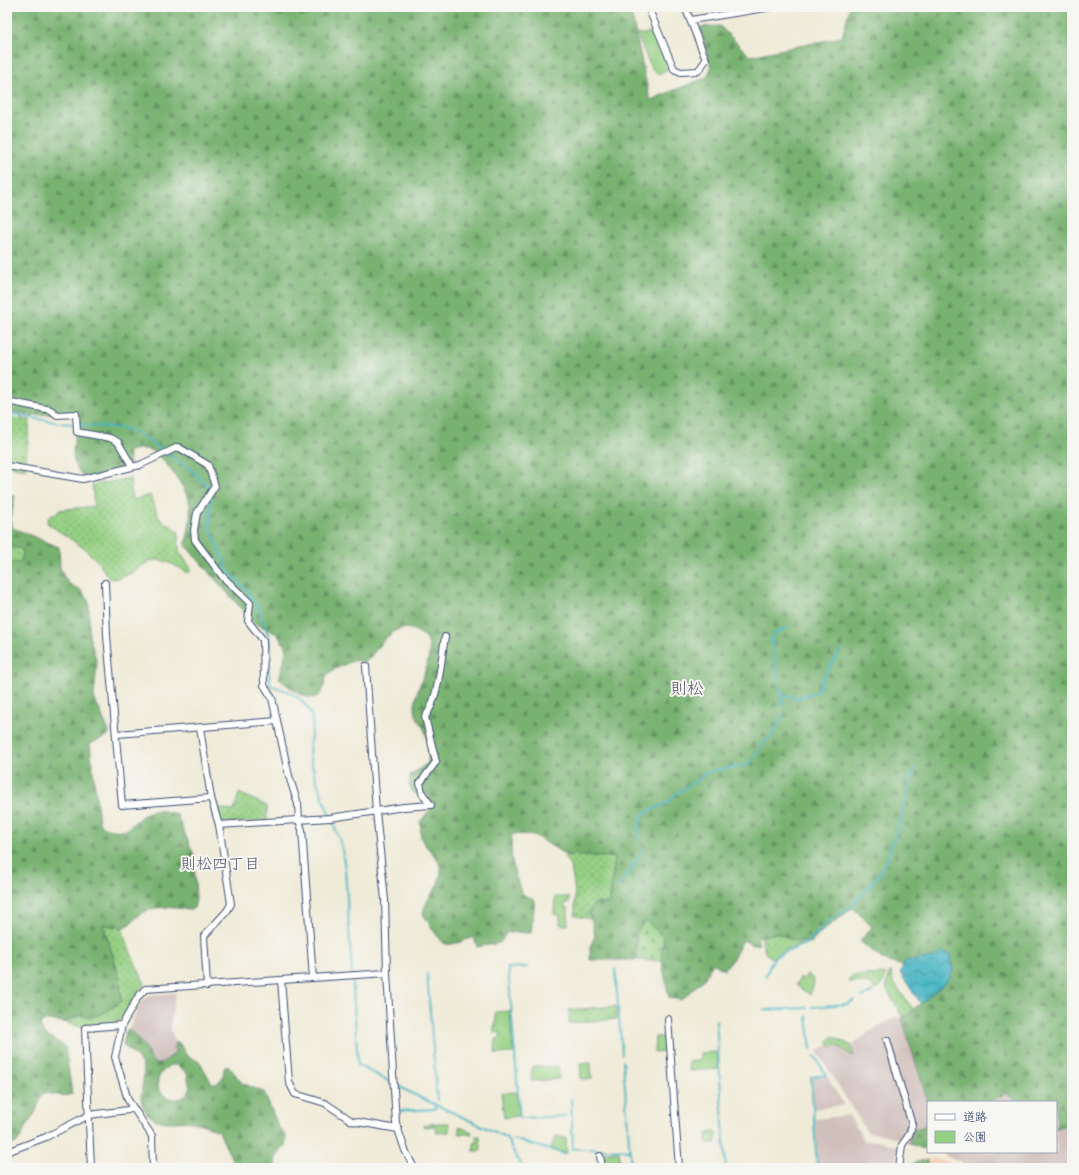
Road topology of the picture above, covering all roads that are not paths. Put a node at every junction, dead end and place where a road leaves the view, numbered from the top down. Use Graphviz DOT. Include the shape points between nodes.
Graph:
graph roads {
  1 [pos="648,7"];
  2 [pos="686,7"];
  3 [pos="772,7"];
  4 [pos="691,20"];
  5 [pos="7,401"];
  6 [pos="7,466"];
  7 [pos="132,466"];
  8 [pos="105,583"];
  9 [pos="445,637"];
  10 [pos="366,666"];
  11 [pos="277,721"];
  12 [pos="200,728"];
  13 [pos="117,734"];
  14 [pos="211,798"];
  15 [pos="376,812"];
  16 [pos="299,820"];
  17 [pos="219,825"];
  18 [pos="386,973"];
  19 [pos="313,978"];
  20 [pos="281,980"];
  21 [pos="207,986"];
  22 [pos="668,1019"];
  23 [pos="122,1025"];
  24 [pos="887,1040"];
  25 [pos="132,1108"];
  26 [pos="89,1115"];
  27 [pos="398,1129"];
  28 [pos="7,1152"];
  29 [pos="600,1156"];
  30 [pos="91,1168"];
  31 [pos="153,1168"];
  32 [pos="414,1168"];
  33 [pos="602,1168"];
  34 [pos="679,1168"];
  35 [pos="899,1168"];
  1 -- 4 [label="street" via="674,68 681,72 698,71 706,60"];
  2 -- 4 [label="street"];
  3 -- 4 [label="street"];
  5 -- 7 [label="street" via="51,410 57,416 76,414 77,432 118,442"];
  6 -- 7 [label="street" via="82,479"];
  7 -- 11 [label="street" via="155,459 178,447 208,465 215,486 197,512 195,540 222,576 250,603 248,621 263,640 264,685 272,698"];
  8 -- 13 [label="street" via="107,636"];
  9 -- 15 [label="street" via="434,695 425,717 436,762 420,783 422,793 431,805"];
  10 -- 15 [label="street"];
  11 -- 12 [label="street"];
  11 -- 16 [label="street" via="298,804"];
  12 -- 13 [label="street"];
  12 -- 14 [label="street"];
  13 -- 14 [label="street" via="122,805"];
  14 -- 17 [label="street"];
  15 -- 16 [label="street"];
  15 -- 18 [label="street" via="385,900"];
  16 -- 17 [label="street"];
  16 -- 19 [label="street" via="302,830"];
  17 -- 21 [label="street" via="231,904 204,936"];
  18 -- 19 [label="street"];
  18 -- 27 [label="street"];
  19 -- 20 [label="street"];
  20 -- 21 [label="street"];
  20 -- 27 [label="street" via="289,1082 296,1094 325,1103 352,1121"];
  21 -- 23 [label="street" via="145,989"];
  22 -- 34 [label="street"];
  23 -- 25 [label="street" via="115,1057"];
  23 -- 26 [label="street" via="85,1028"];
  24 -- 35 [label="street" via="912,1125 902,1146"];
  25 -- 26 [label="street"];
  25 -- 31 [label="street" via="152,1136"];
  26 -- 28 [label="street" via="46,1137"];
  26 -- 30 [label="street"];
  27 -- 32 [label="street" via="404,1150"];
  29 -- 33 [label="street"];
}
